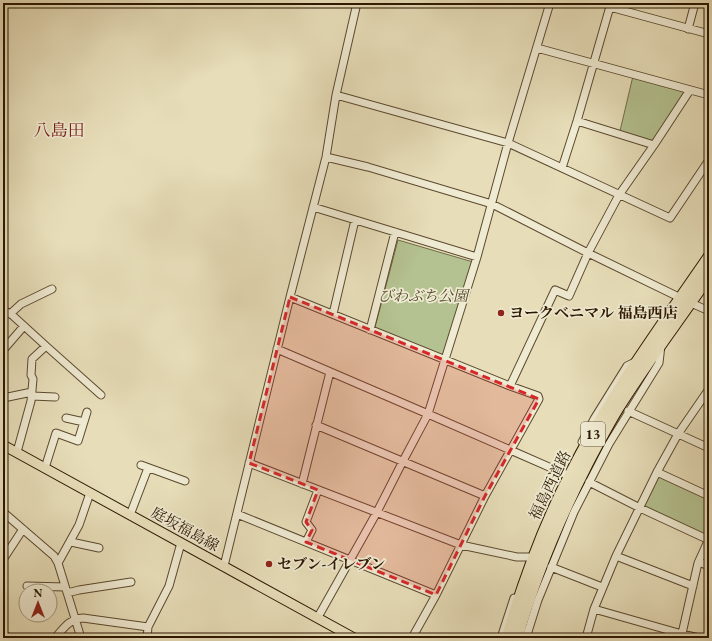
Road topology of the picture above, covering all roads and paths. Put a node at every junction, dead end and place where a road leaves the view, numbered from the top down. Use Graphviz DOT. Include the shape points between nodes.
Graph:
graph roads {
  1 [pos="357,3"];
  2 [pos="550,3"];
  3 [pos="695,3"];
  4 [pos="611,5"];
  5 [pos="688,29"];
  6 [pos="709,34"];
  7 [pos="536,48"];
  8 [pos="594,63"];
  9 [pos="690,90"];
  10 [pos="336,95"];
  11 [pos="709,95"];
  12 [pos="577,121"];
  13 [pos="508,143"];
  14 [pos="654,145"];
  15 [pos="326,157"];
  16 [pos="709,160"];
  17 [pos="562,168"];
  18 [pos="619,195"];
  19 [pos="492,204"];
  20 [pos="313,207"];
  21 [pos="355,220"];
  22 [pos="395,232"];
  23 [pos="588,253"];
  24 [pos="477,257"];
  25 [pos="709,257"];
  26 [pos="709,276"];
  27 [pos="52,289"];
  28 [pos="290,297"];
  29 [pos="686,301"];
  30 [pos="3,310"];
  31 [pos="709,311"];
  32 [pos="10,314"];
  33 [pos="333,314"];
  34 [pos="24,326"];
  35 [pos="370,330"];
  36 [pos="661,344"];
  37 [pos="46,346"];
  38 [pos="5,348"];
  39 [pos="277,349"];
  40 [pos="446,360"];
  41 [pos="638,361"];
  42 [pos="330,372"];
  43 [pos="510,386"];
  44 [pos="709,391"];
  45 [pos="32,394"];
  46 [pos="101,395"];
  47 [pos="3,396"];
  48 [pos="55,397"];
  49 [pos="628,411"];
  50 [pos="86,412"];
  51 [pos="428,414"];
  52 [pos="66,418"];
  53 [pos="84,422"];
  54 [pos="316,425"];
  55 [pos="678,434"];
  56 [pos="3,445"];
  57 [pos="709,448"];
  58 [pos="510,450"];
  59 [pos="17,452"];
  60 [pos="402,461"];
  61 [pos="250,464"];
  62 [pos="45,468"];
  63 [pos="656,472"];
  64 [pos="565,474"];
  65 [pos="185,481"];
  66 [pos="589,482"];
  67 [pos="302,484"];
  68 [pos="318,490"];
  69 [pos="90,493"];
  70 [pos="484,496"];
  71 [pos="709,496"];
  72 [pos="640,508"];
  73 [pos="3,512"];
  74 [pos="377,512"];
  75 [pos="237,514"];
  76 [pos="130,515"];
  77 [pos="23,529"];
  78 [pos="709,539"];
  79 [pos="71,542"];
  80 [pos="306,542"];
  81 [pos="181,543"];
  82 [pos="461,545"];
  83 [pos="99,548"];
  84 [pos="616,556"];
  85 [pos="529,557"];
  86 [pos="4,558"];
  87 [pos="352,560"];
  88 [pos="699,562"];
  89 [pos="58,563"];
  90 [pos="224,566"];
  91 [pos="709,566"];
  92 [pos="551,567"];
  93 [pos="131,582"];
  94 [pos="693,586"];
  95 [pos="602,587"];
  96 [pos="58,589"];
  97 [pos="66,590"];
  98 [pos="436,595"];
  99 [pos="594,609"];
  100 [pos="75,618"];
  101 [pos="318,618"];
  102 [pos="148,627"];
  103 [pos="516,634"];
  104 [pos="3,635"];
  105 [pos="343,635"];
  106 [pos="682,636"];
  107 [pos="416,637"];
  108 [pos="10,638"];
  109 [pos="55,638"];
  110 [pos="81,638"];
  111 [pos="147,638"];
  112 [pos="354,638"];
  113 [pos="501,638"];
  114 [pos="586,638"];
  115 [pos="699,638"];
  1 -- 10 [label="street"];
  2 -- 7 [label="street"];
  3 -- 5 [label="street"];
  4 -- 5 [label="street"];
  4 -- 8 [label="street"];
  5 -- 6 [label="street"];
  7 -- 8 [label="street"];
  7 -- 13 [label="street"];
  8 -- 9 [label="street"];
  8 -- 12 [label="street"];
  9 -- 11 [label="street"];
  9 -- 14 [label="street"];
  10 -- 13 [label="street"];
  10 -- 15 [label="street"];
  12 -- 14 [label="street"];
  12 -- 17 [label="street"];
  13 -- 17 [label="street"];
  13 -- 19 [label="street"];
  14 -- 18 [label="street"];
  15 -- 19 [label="street"];
  15 -- 20 [label="street"];
  16 -- 18 [label="street" via="670,218"];
  17 -- 18 [label="street"];
  18 -- 23 [label="street"];
  19 -- 23 [label="street"];
  19 -- 24 [label="street"];
  20 -- 21 [label="street"];
  20 -- 28 [label="street"];
  21 -- 22 [label="street"];
  21 -- 33 [label="street"];
  22 -- 24 [label="street"];
  22 -- 35 [label="street"];
  23 -- 29 [label="street"];
  23 -- 43 [label="street" via="569,296 555,290"];
  24 -- 40 [label="street"];
  25 -- 29 [label="highway, 福島西道路 / 13"];
  26 -- 29 [label="highway, 福島西道路 / 13"];
  27 -- 32 [label="street" via="21,304"];
  28 -- 33 [label="street"];
  28 -- 39 [label="street"];
  29 -- 31 [label="street"];
  29 -- 36 [label="highway, 福島西道路 / 13"];
  29 -- 41 [label="highway, 福島西道路 / 13"];
  30 -- 32 [label="street"];
  32 -- 34 [label="street"];
  33 -- 35 [label="street"];
  34 -- 37 [label="street"];
  34 -- 38 [label="street"];
  35 -- 40 [label="street"];
  36 -- 49 [label="street" via="659,363"];
  36 -- 103 [label="highway, 福島西道路 / 13" via="618,409 575,488"];
  37 -- 45 [label="street" via="32,359"];
  37 -- 46 [label="street"];
  39 -- 42 [label="street"];
  39 -- 61 [label="street"];
  40 -- 43 [label="street"];
  40 -- 51 [label="street"];
  41 -- 64 [label="street" via="627,366 594,419"];
  41 -- 103 [label="highway, 福島西道路 / 13" via="569,476 547,525 528,573"];
  42 -- 51 [label="street"];
  42 -- 54 [label="street"];
  43 -- 58 [label="street" via="538,396 539,399"];
  44 -- 55 [label="street"];
  45 -- 47 [label="street"];
  45 -- 48 [label="street"];
  45 -- 59 [label="street"];
  49 -- 55 [label="street"];
  49 -- 66 [label="street"];
  50 -- 53 [label="street"];
  51 -- 58 [label="street"];
  51 -- 60 [label="street"];
  52 -- 53 [label="street"];
  53 -- 62 [label="street" via="78,441 56,433"];
  54 -- 60 [label="street"];
  54 -- 67 [label="street"];
  55 -- 57 [label="street"];
  55 -- 63 [label="street"];
  56 -- 59 [label="main road, 庭坂福島線"];
  58 -- 64 [label="street"];
  58 -- 70 [label="street"];
  59 -- 62 [label="main road, 庭坂福島線"];
  60 -- 70 [label="street"];
  60 -- 74 [label="street"];
  61 -- 67 [label="street"];
  61 -- 75 [label="street"];
  62 -- 69 [label="main road, 庭坂福島線"];
  63 -- 71 [label="street"];
  63 -- 72 [label="street"];
  64 -- 85 [label="street"];
  65 -- 76 [label="street" via="144,466"];
  66 -- 72 [label="street"];
  66 -- 92 [label="street"];
  67 -- 68 [label="street"];
  68 -- 74 [label="street"];
  68 -- 80 [label="street" via="306,522 312,530"];
  69 -- 76 [label="main road, 庭坂福島線"];
  69 -- 79 [label="street"];
  70 -- 82 [label="street"];
  72 -- 78 [label="street"];
  72 -- 84 [label="street"];
  73 -- 77 [label="street"];
  74 -- 82 [label="street"];
  74 -- 87 [label="street"];
  75 -- 80 [label="street"];
  75 -- 90 [label="street"];
  76 -- 81 [label="main road, 庭坂福島線"];
  77 -- 86 [label="street"];
  77 -- 89 [label="street" via="54,556"];
  78 -- 88 [label="street"];
  79 -- 83 [label="street"];
  79 -- 89 [label="street"];
  80 -- 87 [label="street"];
  81 -- 90 [label="main road, 庭坂福島線"];
  81 -- 102 [label="street" via="169,586"];
  82 -- 85 [label="street" via="517,557"];
  82 -- 98 [label="street"];
  84 -- 94 [label="street"];
  84 -- 95 [label="street"];
  85 -- 113 [label="street"];
  87 -- 98 [label="street"];
  87 -- 101 [label="street"];
  88 -- 91 [label="street"];
  88 -- 94 [label="street"];
  89 -- 97 [label="street"];
  90 -- 101 [label="main road, 庭坂福島線"];
  92 -- 95 [label="street"];
  92 -- 103 [label="street" via="538,600"];
  93 -- 97 [label="street"];
  94 -- 106 [label="street"];
  95 -- 99 [label="street"];
  96 -- 97 [label="street"];
  97 -- 100 [label="street"];
  98 -- 107 [label="street"];
  99 -- 106 [label="street"];
  99 -- 114 [label="street"];
  100 -- 102 [label="street"];
  100 -- 109 [label="street"];
  100 -- 110 [label="street"];
  101 -- 105 [label="main road, 庭坂福島線"];
  102 -- 111 [label="street"];
  104 -- 108 [label="street"];
  105 -- 112 [label="main road, 庭坂福島線"];
  106 -- 115 [label="street"];
}
